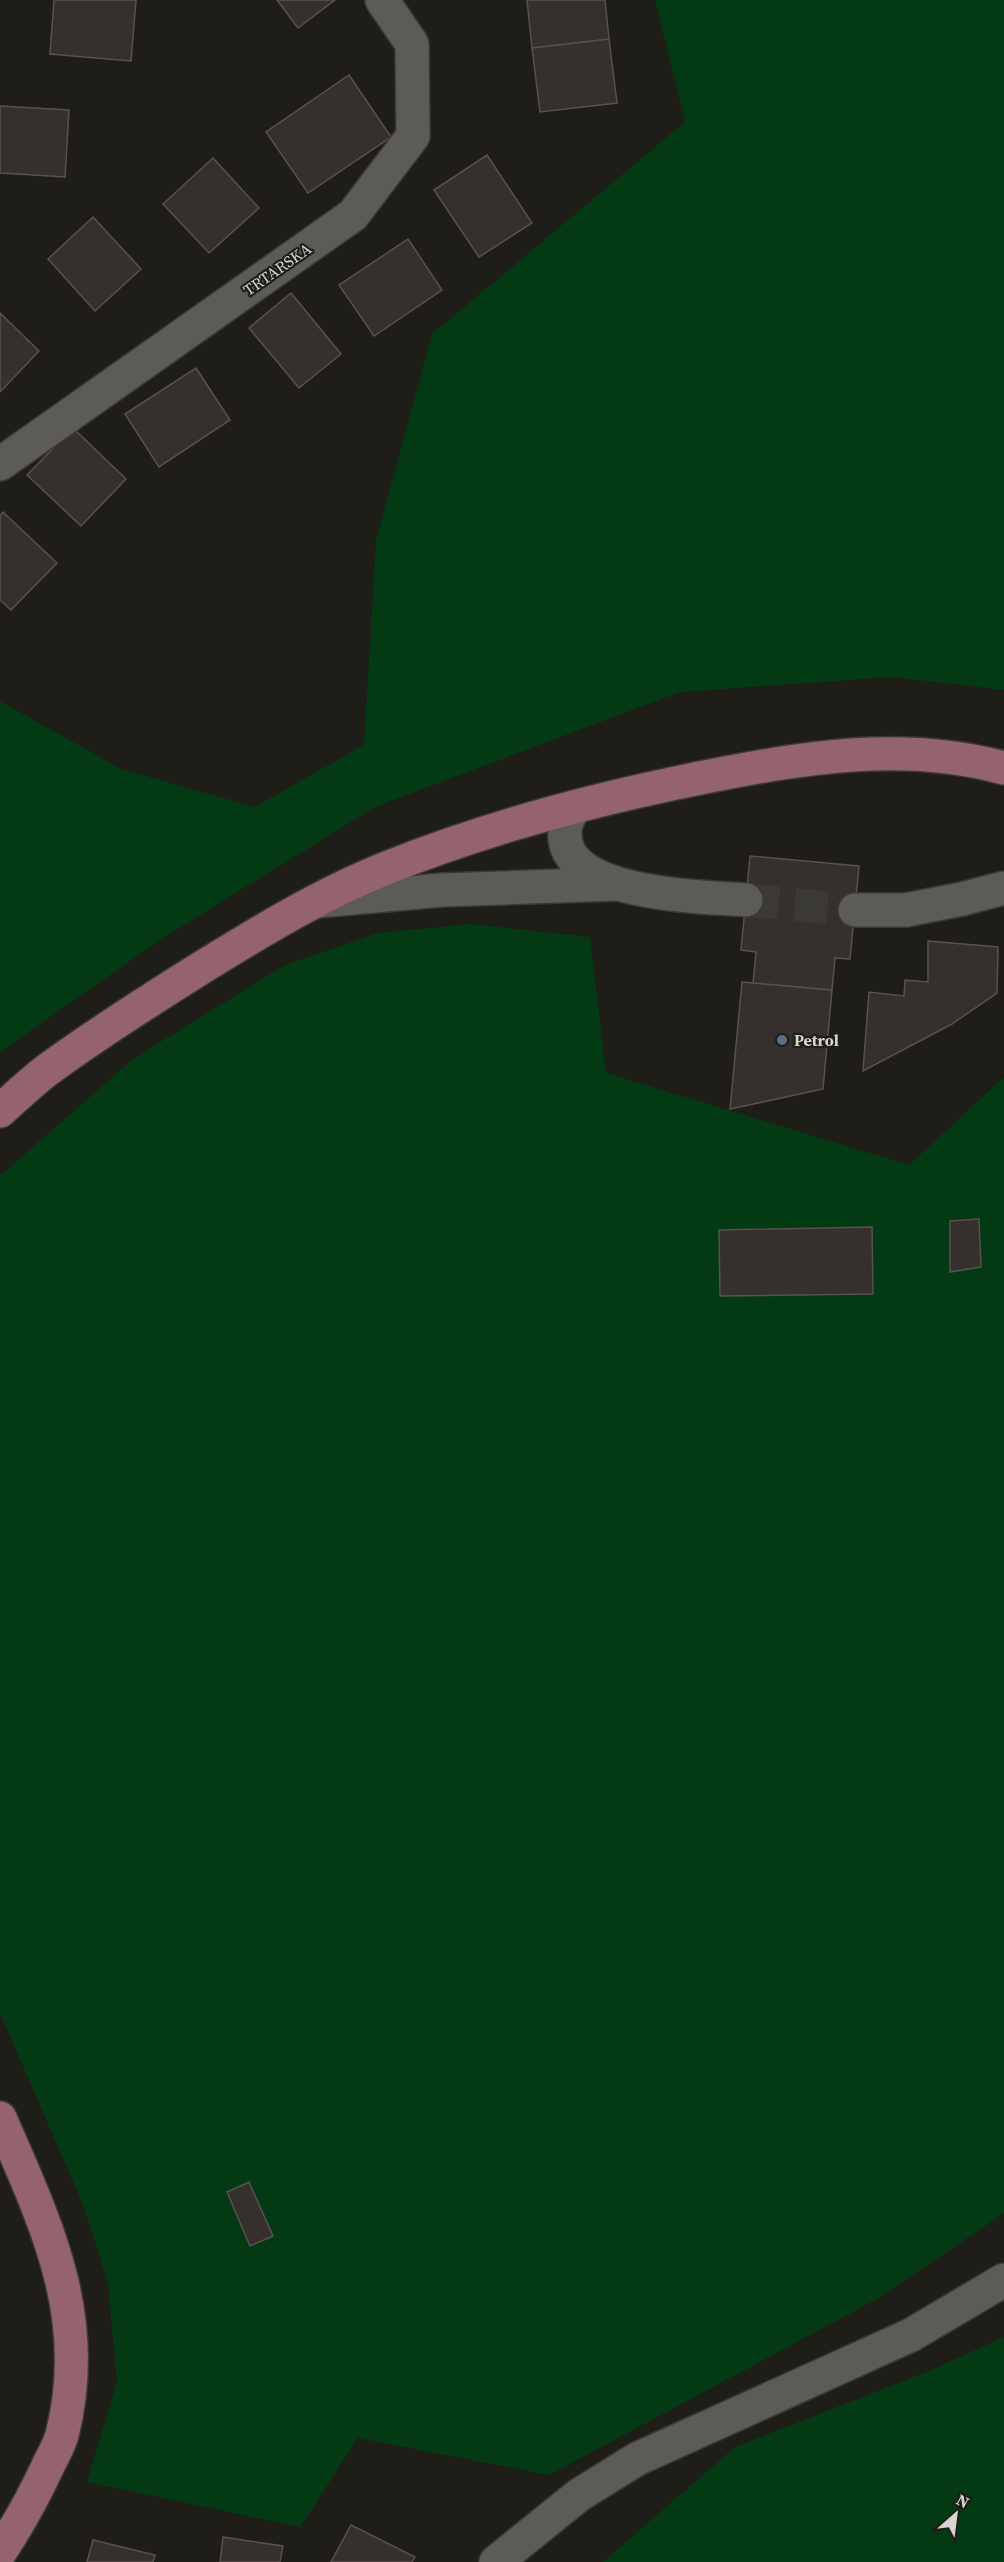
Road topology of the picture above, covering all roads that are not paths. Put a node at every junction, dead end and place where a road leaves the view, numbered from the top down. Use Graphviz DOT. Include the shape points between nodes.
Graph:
graph roads {
  1 [pos="382,0"];
  2 [pos="0,464"];
  3 [pos="1004,768"];
  4 [pos="574,807"];
  5 [pos="615,884"];
  6 [pos="1004,888"];
  7 [pos="746,900"];
  8 [pos="318,901"];
  9 [pos="855,910"];
  10 [pos="0,1111"];
  11 [pos="0,2118"];
  12 [pos="1004,2280"];
  13 [pos="0,2552"];
  14 [pos="496,2562"];
  1 -- 2 [label="street, TRTARSKA" via="412,44 412,136 353,215"];
  3 -- 4 [label="main road" via="976,761 891,752 832,756 754,767"];
  4 -- 5 [label="street" via="566,824 566,840 574,858 598,878"];
  4 -- 8 [label="main road" via="388,867"];
  5 -- 7 [label="street"];
  5 -- 8 [label="street" via="442,890"];
  6 -- 9 [label="street" via="906,910"];
  8 -- 10 [label="main road" via="157,995 47,1069"];
  11 -- 13 [label="main road" via="56,2254 70,2317 72,2375 61,2437 24,2516"];
  12 -- 14 [label="street" via="911,2335 637,2459 579,2495"];
}
